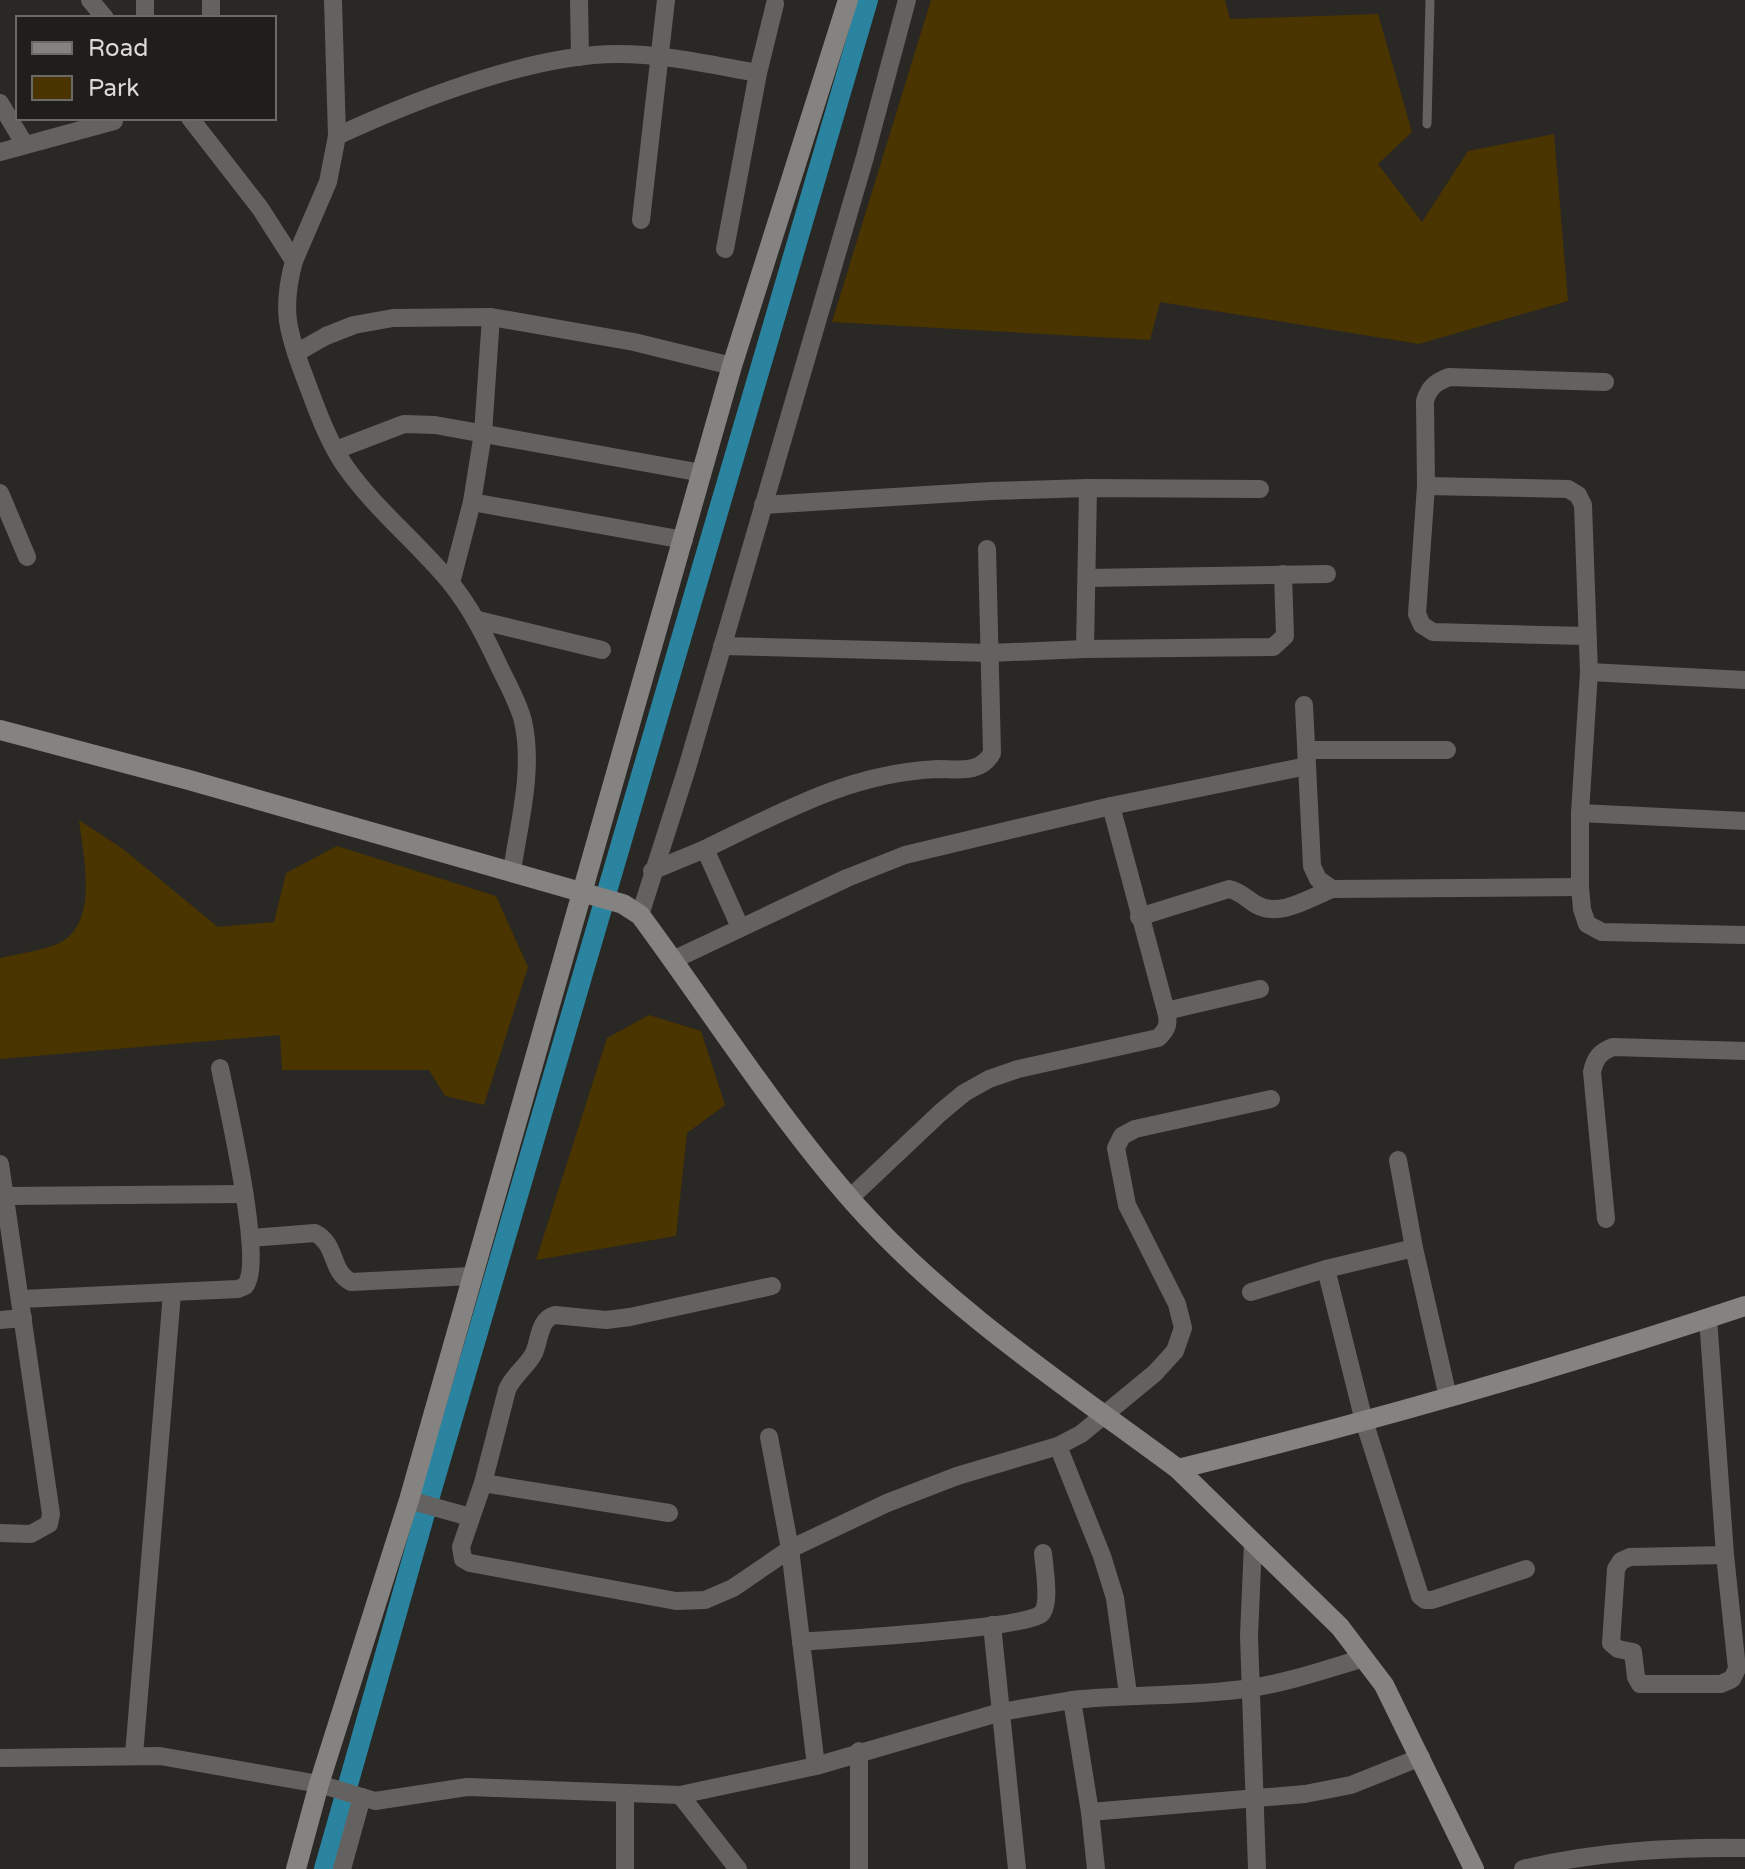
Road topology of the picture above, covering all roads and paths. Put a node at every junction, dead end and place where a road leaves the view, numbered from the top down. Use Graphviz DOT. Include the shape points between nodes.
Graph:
graph roads {
  1 [pos="90,0"];
  2 [pos="333,0"];
  3 [pos="579,0"];
  4 [pos="666,0"];
  5 [pos="848,0"];
  6 [pos="907,0"];
  7 [pos="1430,0"];
  8 [pos="775,4"];
  9 [pos="103,16"];
  10 [pos="658,56"];
  11 [pos="580,57"];
  12 [pos="758,73"];
  13 [pos="0,103"];
  14 [pos="192,120"];
  15 [pos="208,120"];
  16 [pos="114,121"];
  17 [pos="1427,124"];
  18 [pos="337,136"];
  19 [pos="208,138"];
  20 [pos="25,145"];
  21 [pos="0,152"];
  22 [pos="641,220"];
  23 [pos="725,249"];
  24 [pos="294,261"];
  25 [pos="491,317"];
  26 [pos="296,353"];
  27 [pos="732,366"];
  28 [pos="1605,382"];
  29 [pos="483,433"];
  30 [pos="336,450"];
  31 [pos="702,473"];
  32 [pos="1426,486"];
  33 [pos="1088,488"];
  34 [pos="1260,489"];
  35 [pos="0,493"];
  36 [pos="472,502"];
  37 [pos="763,505"];
  38 [pos="684,540"];
  39 [pos="987,549"];
  40 [pos="27,557"];
  41 [pos="1283,574"];
  42 [pos="1327,574"];
  43 [pos="1087,578"];
  44 [pos="451,583"];
  45 [pos="478,620"];
  46 [pos="1586,636"];
  47 [pos="722,646"];
  48 [pos="1085,649"];
  49 [pos="602,650"];
  50 [pos="990,653"];
  51 [pos="1589,672"];
  52 [pos="1745,680"];
  53 [pos="1304,705"];
  54 [pos="0,730"];
  55 [pos="1447,750"];
  56 [pos="1308,758"];
  57 [pos="1111,806"];
  58 [pos="1580,813"];
  59 [pos="1745,821"];
  60 [pos="705,849"];
  61 [pos="512,871"];
  62 [pos="652,871"];
  63 [pos="1580,887"];
  64 [pos="1332,889"];
  65 [pos="588,893"];
  66 [pos="631,910"];
  67 [pos="1139,917"];
  68 [pos="740,927"];
  69 [pos="1745,935"];
  70 [pos="673,960"];
  71 [pos="1260,989"];
  72 [pos="1166,1011"];
  73 [pos="1745,1051"];
  74 [pos="220,1068"];
  75 [pos="1271,1099"];
  76 [pos="1398,1160"];
  77 [pos="0,1164"];
  78 [pos="244,1194"];
  79 [pos="5,1196"];
  80 [pos="850,1198"];
  81 [pos="1606,1219"];
  82 [pos="250,1238"];
  83 [pos="1414,1248"];
  84 [pos="1326,1269"];
  85 [pos="471,1276"];
  86 [pos="772,1286"];
  87 [pos="1251,1292"];
  88 [pos="172,1293"];
  89 [pos="1745,1306"];
  90 [pos="22,1309"];
  91 [pos="1708,1318"];
  92 [pos="0,1320"];
  93 [pos="1448,1397"];
  94 [pos="1105,1415"];
  95 [pos="1364,1421"];
  96 [pos="769,1437"];
  97 [pos="1058,1446"];
  98 [pos="1178,1469"];
  99 [pos="483,1483"];
  100 [pos="416,1502"];
  101 [pos="669,1513"];
  102 [pos="470,1517"];
  103 [pos="0,1533"];
  104 [pos="1253,1543"];
  105 [pos="790,1549"];
  106 [pos="1043,1553"];
  107 [pos="1725,1555"];
  108 [pos="1526,1569"];
  109 [pos="992,1625"];
  110 [pos="801,1642"];
  111 [pos="1364,1658"];
  112 [pos="1250,1688"];
  113 [pos="1128,1694"];
  114 [pos="1072,1700"];
  115 [pos="1001,1712"];
  116 [pos="859,1751"];
  117 [pos="134,1755"];
  118 [pos="1421,1757"];
  119 [pos="0,1758"];
  120 [pos="816,1766"];
  121 [pos="324,1785"];
  122 [pos="625,1794"];
  123 [pos="680,1795"];
  124 [pos="362,1797"];
  125 [pos="1255,1800"];
  126 [pos="1090,1812"];
  127 [pos="1745,1848"];
  128 [pos="296,1869"];
  129 [pos="342,1869"];
  130 [pos="625,1869"];
  131 [pos="738,1869"];
  132 [pos="859,1869"];
  133 [pos="1017,1869"];
  134 [pos="1096,1869"];
  135 [pos="1257,1869"];
  136 [pos="1474,1869"];
  137 [pos="1523,1869"];
  1 -- 9 [label="street"];
  2 -- 18 [label="street"];
  3 -- 11 [label="street"];
  4 -- 10 [label="street"];
  5 -- 27 [label="street"];
  6 -- 37 [label="street"];
  7 -- 17 [label="lane"];
  8 -- 12 [label="street"];
  10 -- 11 [label="street"];
  10 -- 12 [label="street"];
  10 -- 22 [label="street"];
  11 -- 18 [label="street" via="514,69"];
  12 -- 23 [label="street"];
  13 -- 20 [label="street"];
  14 -- 19 [label="street"];
  15 -- 19 [label="street"];
  16 -- 20 [label="street"];
  18 -- 24 [label="street" via="328,182"];
  19 -- 24 [label="street"];
  20 -- 21 [label="street"];
  24 -- 26 [label="street" via="285,310"];
  25 -- 26 [label="street" via="393,318 354,325"];
  25 -- 27 [label="street"];
  25 -- 29 [label="street"];
  26 -- 30 [label="street"];
  27 -- 31 [label="street"];
  28 -- 32 [label="street" via="1449,377 1437,382 1425,401"];
  29 -- 30 [label="street" via="404,424"];
  29 -- 31 [label="street"];
  29 -- 36 [label="street"];
  30 -- 44 [label="street" via="367,495"];
  31 -- 38 [label="street"];
  32 -- 46 [label="street" via="1568,489 1578,495 1583,505"];
  32 -- 46 [label="street" via="1417,614 1422,625 1433,632"];
  33 -- 34 [label="street"];
  33 -- 37 [label="street"];
  33 -- 43 [label="street"];
  35 -- 40 [label="street"];
  36 -- 38 [label="street"];
  36 -- 44 [label="street"];
  37 -- 47 [label="street"];
  38 -- 65 [label="street"];
  39 -- 50 [label="street"];
  41 -- 42 [label="street"];
  41 -- 43 [label="street"];
  41 -- 48 [label="street" via="1285,636 1273,647"];
  43 -- 48 [label="street"];
  44 -- 45 [label="street"];
  45 -- 49 [label="street"];
  45 -- 61 [label="street" via="522,720 526,742"];
  46 -- 51 [label="street"];
  47 -- 50 [label="street"];
  47 -- 62 [label="street"];
  48 -- 50 [label="street"];
  50 -- 60 [label="street" via="992,753 987,762 977,768 879,775 842,785"];
  51 -- 52 [label="street"];
  51 -- 58 [label="street"];
  53 -- 56 [label="street"];
  54 -- 61 [label="street"];
  55 -- 56 [label="street"];
  56 -- 57 [label="street"];
  56 -- 64 [label="street" via="1312,866 1318,879"];
  57 -- 67 [label="street"];
  57 -- 68 [label="street" via="905,855"];
  58 -- 59 [label="street"];
  58 -- 63 [label="street"];
  60 -- 62 [label="street"];
  60 -- 68 [label="street"];
  61 -- 65 [label="street"];
  62 -- 66 [label="street"];
  63 -- 64 [label="street"];
  63 -- 69 [label="street" via="1587,924 1602,932"];
  64 -- 67 [label="street" via="1283,909 1268,909 1229,889"];
  65 -- 66 [label="street"];
  65 -- 85 [label="street"];
  66 -- 70 [label="street"];
  67 -- 72 [label="street"];
  68 -- 70 [label="street"];
  70 -- 80 [label="street" via="792,1129"];
  71 -- 72 [label="street"];
  72 -- 80 [label="street" via="1166,1031 1158,1038 1018,1069 964,1093"];
  73 -- 81 [label="street" via="1613,1047 1594,1060"];
  74 -- 78 [label="street"];
  75 -- 94 [label="street" via="1122,1136 1116,1148 1127,1205 1177,1304 1183,1328 1175,1351"];
  76 -- 83 [label="street"];
  77 -- 79 [label="street"];
  78 -- 79 [label="street"];
  78 -- 82 [label="street"];
  79 -- 90 [label="street"];
  80 -- 94 [label="street" via="933,1283"];
  82 -- 85 [label="street" via="315,1233 330,1248 338,1273 351,1282"];
  82 -- 88 [label="street" via="245,1286"];
  83 -- 84 [label="street"];
  83 -- 93 [label="street"];
  84 -- 87 [label="street"];
  84 -- 95 [label="street"];
  85 -- 100 [label="street"];
  86 -- 99 [label="street" via="630,1317 549,1316 534,1352 511,1379"];
  88 -- 90 [label="street"];
  88 -- 117 [label="street"];
  89 -- 91 [label="street"];
  90 -- 92 [label="street"];
  90 -- 103 [label="street" via="51,1514 49,1524 31,1534"];
  91 -- 93 [label="street"];
  91 -- 107 [label="street"];
  93 -- 95 [label="street"];
  94 -- 97 [label="street"];
  94 -- 98 [label="street"];
  95 -- 98 [label="street"];
  95 -- 108 [label="street" via="1420,1596 1432,1600"];
  96 -- 105 [label="street"];
  97 -- 105 [label="street" via="957,1476"];
  97 -- 113 [label="street" via="1115,1598"];
  98 -- 104 [label="street"];
  99 -- 101 [label="street"];
  99 -- 102 [label="street"];
  100 -- 102 [label="street"];
  100 -- 121 [label="street"];
  102 -- 105 [label="street" via="460,1553 470,1563 676,1601 705,1600 733,1588"];
  104 -- 111 [label="street" via="1340,1627"];
  104 -- 112 [label="street"];
  105 -- 110 [label="street"];
  106 -- 109 [label="street" via="1046,1605 1041,1614"];
  107 -- 107 [label="street" via="1737,1669 1732,1679 1721,1684 1640,1684 1633,1652 1611,1643 1621,1561"];
  109 -- 110 [label="street"];
  109 -- 115 [label="street"];
  110 -- 120 [label="street"];
  111 -- 112 [label="street"];
  111 -- 118 [label="street"];
  112 -- 113 [label="street"];
  112 -- 125 [label="street"];
  113 -- 114 [label="street"];
  114 -- 115 [label="street"];
  114 -- 126 [label="street"];
  115 -- 116 [label="street"];
  115 -- 133 [label="street"];
  116 -- 120 [label="street"];
  116 -- 132 [label="street"];
  117 -- 119 [label="street"];
  117 -- 121 [label="street"];
  118 -- 125 [label="street" via="1351,1785"];
  118 -- 136 [label="street"];
  120 -- 123 [label="street"];
  121 -- 124 [label="street"];
  121 -- 128 [label="street"];
  122 -- 123 [label="street"];
  122 -- 124 [label="street" via="477,1787 386,1801"];
  122 -- 130 [label="street"];
  123 -- 131 [label="street"];
  124 -- 129 [label="street"];
  125 -- 126 [label="street"];
  125 -- 135 [label="street"];
  126 -- 134 [label="street"];
  127 -- 137 [label="street" via="1667,1848 1569,1858"];
}
